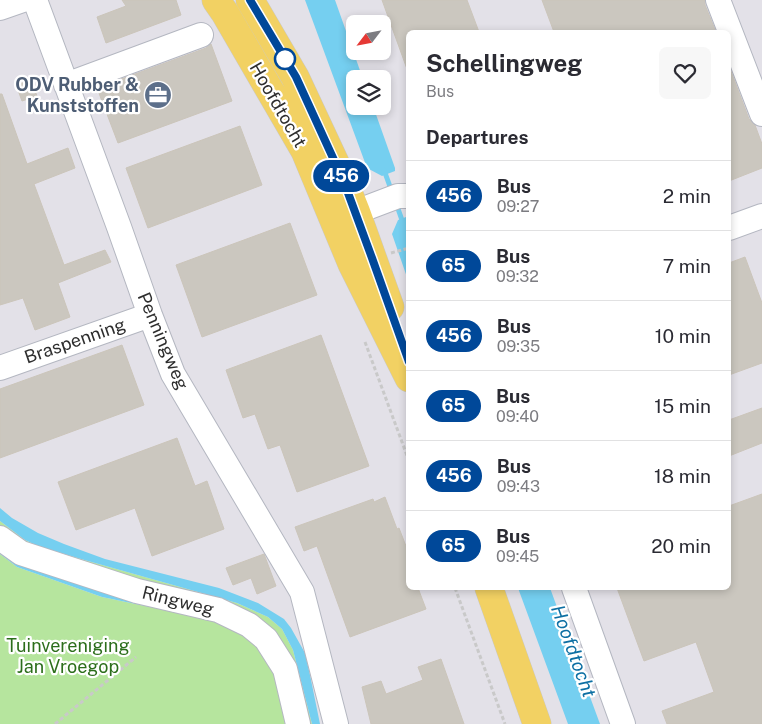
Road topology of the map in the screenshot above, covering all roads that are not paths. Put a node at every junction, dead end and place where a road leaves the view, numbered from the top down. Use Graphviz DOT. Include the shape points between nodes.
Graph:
graph roads {
  1 [pos="22,0"];
  2 [pos="35,0"];
  3 [pos="216,0"];
  4 [pos="250,0"];
  5 [pos="718,0"];
  6 [pos="0,8"];
  7 [pos="730,30"];
  8 [pos="731,34"];
  9 [pos="201,35"];
  10 [pos="66,85"];
  11 [pos="762,114"];
  12 [pos="406,196"];
  13 [pos="344,216"];
  14 [pos="762,216"];
  15 [pos="731,227"];
  16 [pos="150,315"];
  17 [pos="406,356"];
  18 [pos="0,368"];
  19 [pos="406,372"];
  20 [pos="0,538"];
  21 [pos="490,590"];
  22 [pos="575,590"];
  23 [pos="298,724"];
  24 [pos="336,724"];
  25 [pos="537,724"];
  26 [pos="623,724"];
  1 -- 6 [label="street"];
  2 -- 10 [label="street, Penningweg"];
  3 -- 13 [label="main road, Hoofdtocht"];
  4 -- 13 [label="main road, Hoofdtocht" via="296,77 344,182"];
  5 -- 7 [label="street"];
  8 -- 11 [label="street"];
  9 -- 10 [label="street"];
  10 -- 16 [label="street, Penningweg"];
  12 -- 13 [label="street"];
  13 -- 17 [label="main road, Hoofdtocht"];
  13 -- 19 [label="main road, Hoofdtocht" via="352,264"];
  14 -- 15 [label="street"];
  16 -- 18 [label="street, Braspenning"];
  16 -- 24 [label="street, Penningweg" via="173,374 302,592"];
  20 -- 23 [label="street, Ringweg" via="21,553 136,591 218,610 249,625 266,639 285,669"];
  21 -- 25 [label="main road"];
  22 -- 26 [label="street"];
}
